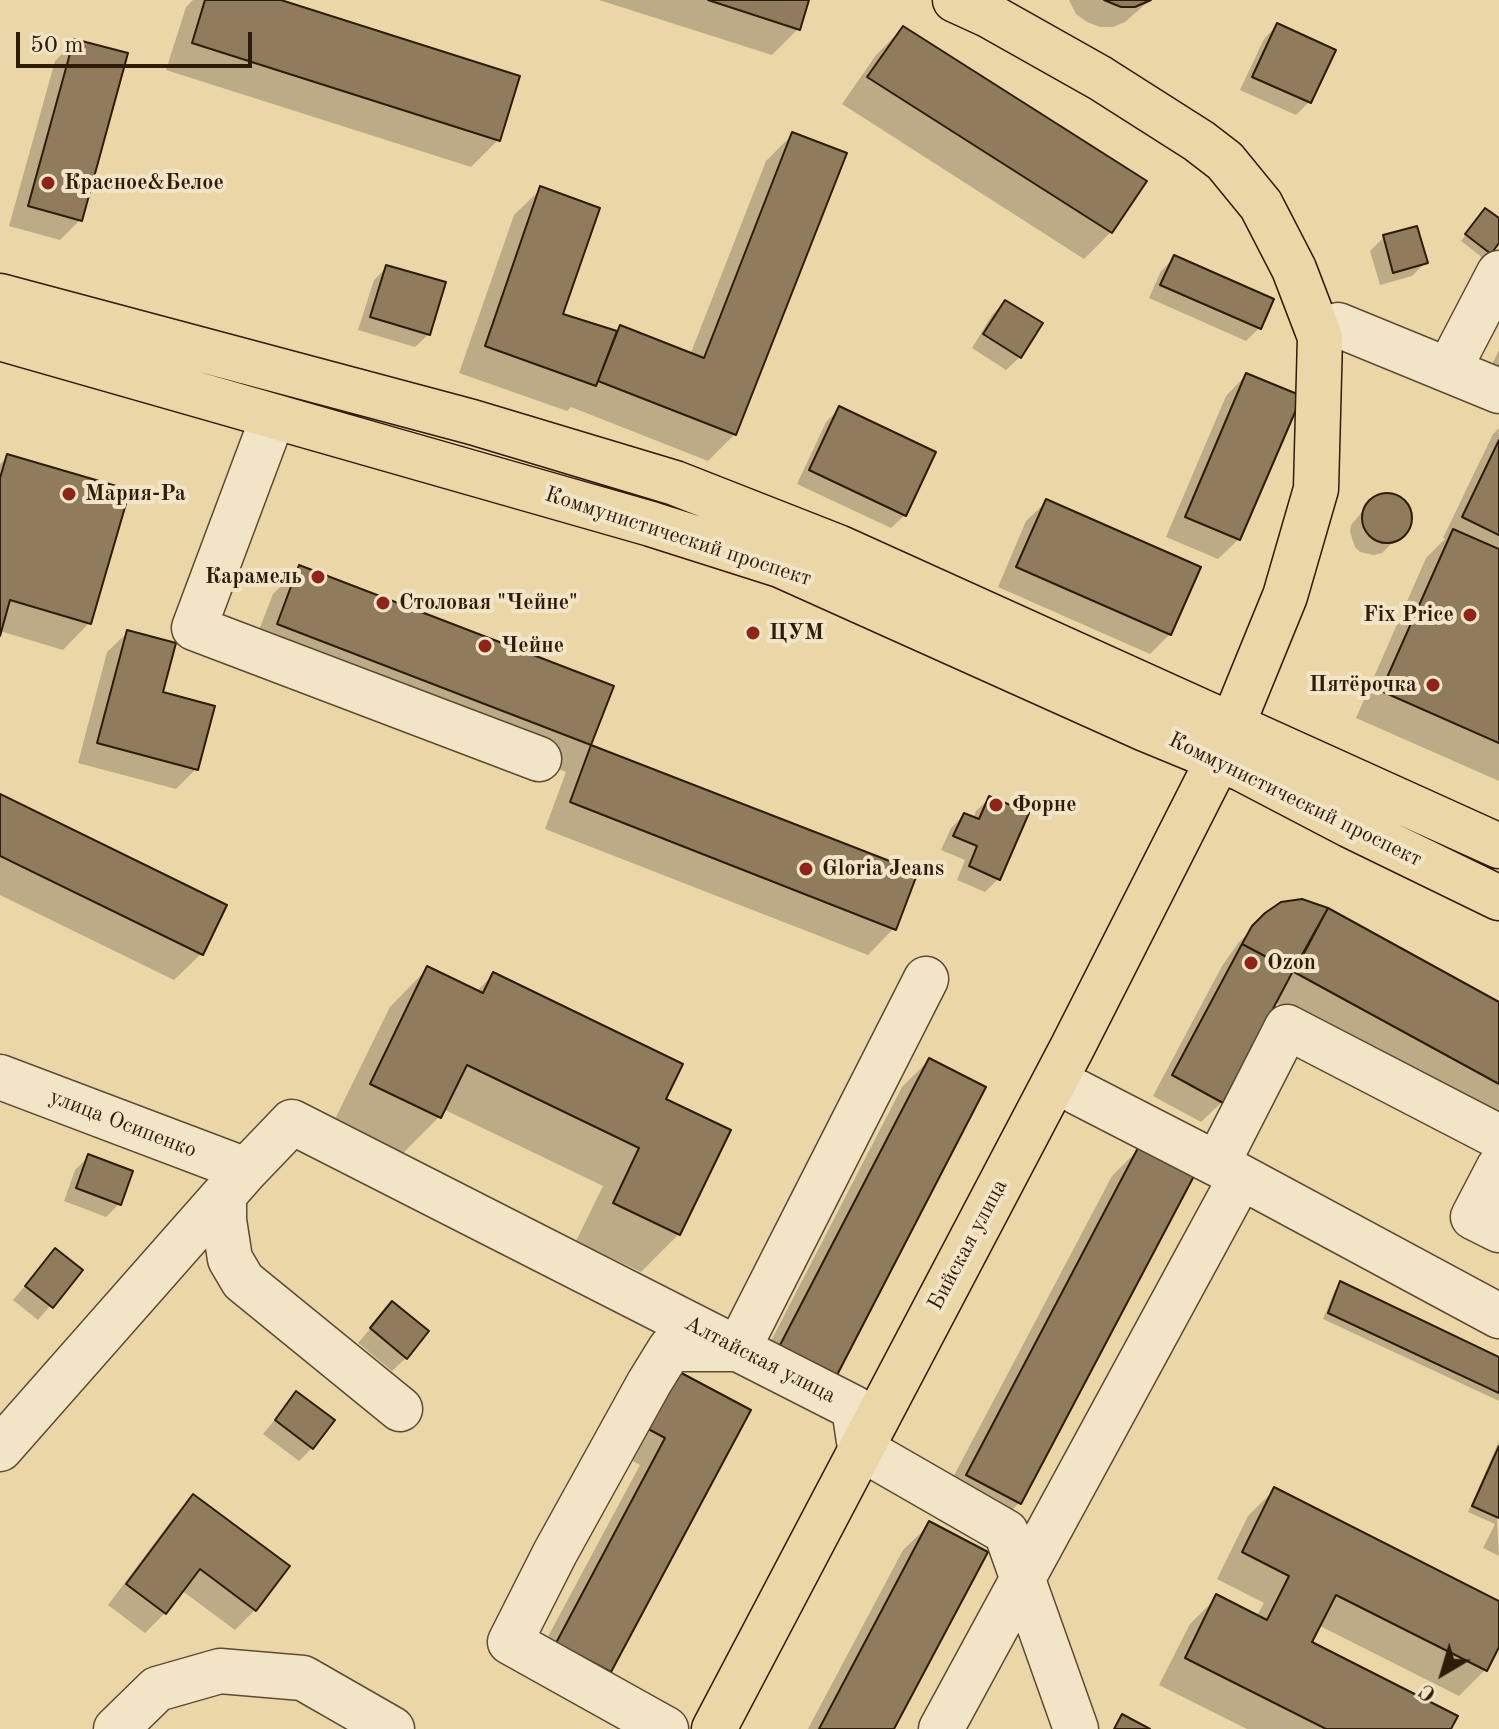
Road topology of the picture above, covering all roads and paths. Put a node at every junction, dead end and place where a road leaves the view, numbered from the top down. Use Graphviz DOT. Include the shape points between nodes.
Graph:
graph roads {
  1 [pos="955,0"];
  2 [pos="1009,0"];
  3 [pos="1499,273"];
  4 [pos="0,296"];
  5 [pos="1338,325"];
  6 [pos="0,338"];
  7 [pos="1449,369"];
  8 [pos="1499,391"];
  9 [pos="273,417"];
  10 [pos="1237,747"];
  11 [pos="539,759"];
  12 [pos="1499,846"];
  13 [pos="1499,898"];
  14 [pos="926,979"];
  15 [pos="0,1077"];
  16 [pos="1077,1092"];
  17 [pos="1499,1137"];
  18 [pos="1499,1167"];
  19 [pos="1229,1171"];
  20 [pos="235,1183"];
  21 [pos="1499,1230"];
  22 [pos="1499,1316"];
  23 [pos="738,1349"];
  24 [pos="400,1409"];
  25 [pos="0,1449"];
  26 [pos="872,1455"];
  27 [pos="1023,1579"];
  28 [pos="116,1729"];
  29 [pos="392,1729"];
  30 [pos="666,1729"];
  31 [pos="714,1729"];
  32 [pos="744,1729"];
  33 [pos="941,1729"];
  34 [pos="1076,1729"];
  1 -- 10 [label="main road" via="1100,78 1225,161 1261,205 1306,299 1320,337 1316,489"];
  2 -- 5 [label="main road" via="1193,110 1241,148 1294,221"];
  3 -- 7 [label="street"];
  4 -- 10 [label="main road, Коммунистический проспект" via="472,422 675,483 838,547"];
  5 -- 7 [label="street"];
  5 -- 10 [label="main road" via="1341,417 1334,500 1306,597"];
  6 -- 9 [label="main road, Коммунистический проспект"];
  7 -- 8 [label="street"];
  9 -- 10 [label="main road, Коммунистический проспект" via="780,565"];
  9 -- 11 [label="street" via="194,628"];
  10 -- 12 [label="main road, Коммунистический проспект"];
  10 -- 13 [label="main road, Коммунистический проспект" via="1349,825"];
  10 -- 16 [label="main road, Бийская улица"];
  10 -- 26 [label="main road, Бийская улица" via="1062,1067"];
  14 -- 23 [label="street"];
  15 -- 20 [label="street, улица Осипенко"];
  16 -- 19 [label="street"];
  16 -- 26 [label="main road, Бийская улица"];
  17 -- 19 [label="street" via="1287,1027"];
  18 -- 21 [label="street" via="1473,1217"];
  19 -- 22 [label="street"];
  19 -- 27 [label="street"];
  20 -- 23 [label="street, Алтайская улица" via="292,1122"];
  20 -- 24 [label="street" via="224,1220 230,1259 243,1281"];
  20 -- 25 [label="street"];
  23 -- 26 [label="street, Алтайская улица" via="854,1408"];
  23 -- 30 [label="street" via="670,1349 510,1642"];
  26 -- 27 [label="street" via="1006,1532"];
  26 -- 31 [label="main road, Бийская улица"];
  26 -- 32 [label="main road, Бийская улица"];
  27 -- 33 [label="street"];
  27 -- 34 [label="street"];
  28 -- 29 [label="street" via="157,1689 220,1671 303,1678"];
}
